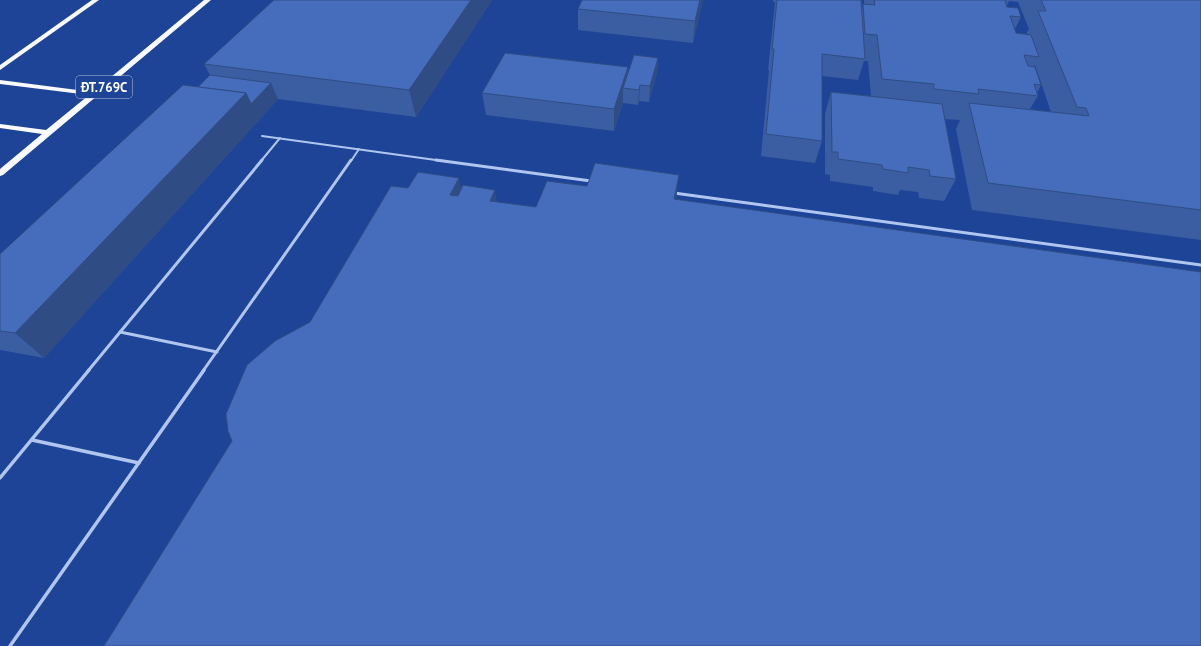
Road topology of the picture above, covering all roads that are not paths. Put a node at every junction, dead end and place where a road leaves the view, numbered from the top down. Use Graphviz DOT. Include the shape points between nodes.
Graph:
graph roads {
  1 [pos="96,0"];
  2 [pos="208,0"];
  3 [pos="0,68"];
  4 [pos="0,82"];
  5 [pos="96,94"];
  6 [pos="0,126"];
  7 [pos="48,133"];
  8 [pos="262,136"];
  9 [pos="280,138"];
  10 [pos="359,150"];
  11 [pos="0,173"];
  12 [pos="595,182"];
  13 [pos="666,192"];
  14 [pos="1201,265"];
  15 [pos="120,332"];
  16 [pos="217,352"];
  17 [pos="32,440"];
  18 [pos="139,463"];
  19 [pos="0,478"];
  20 [pos="10,646"];
  1 -- 3 [label="main road"];
  2 -- 5 [label="main road, ĐT.769C"];
  4 -- 5 [label="main road"];
  5 -- 7 [label="main road, ĐT.769C"];
  6 -- 7 [label="main road"];
  7 -- 11 [label="main road, ĐT.769C"];
  8 -- 9 [label="lane"];
  9 -- 10 [label="lane"];
  9 -- 15 [label="lane"];
  10 -- 12 [label="lane"];
  10 -- 16 [label="lane"];
  13 -- 14 [label="lane"];
  15 -- 16 [label="lane"];
  15 -- 17 [label="lane"];
  16 -- 18 [label="lane"];
  17 -- 18 [label="lane"];
  17 -- 19 [label="lane"];
  18 -- 20 [label="lane"];
}
